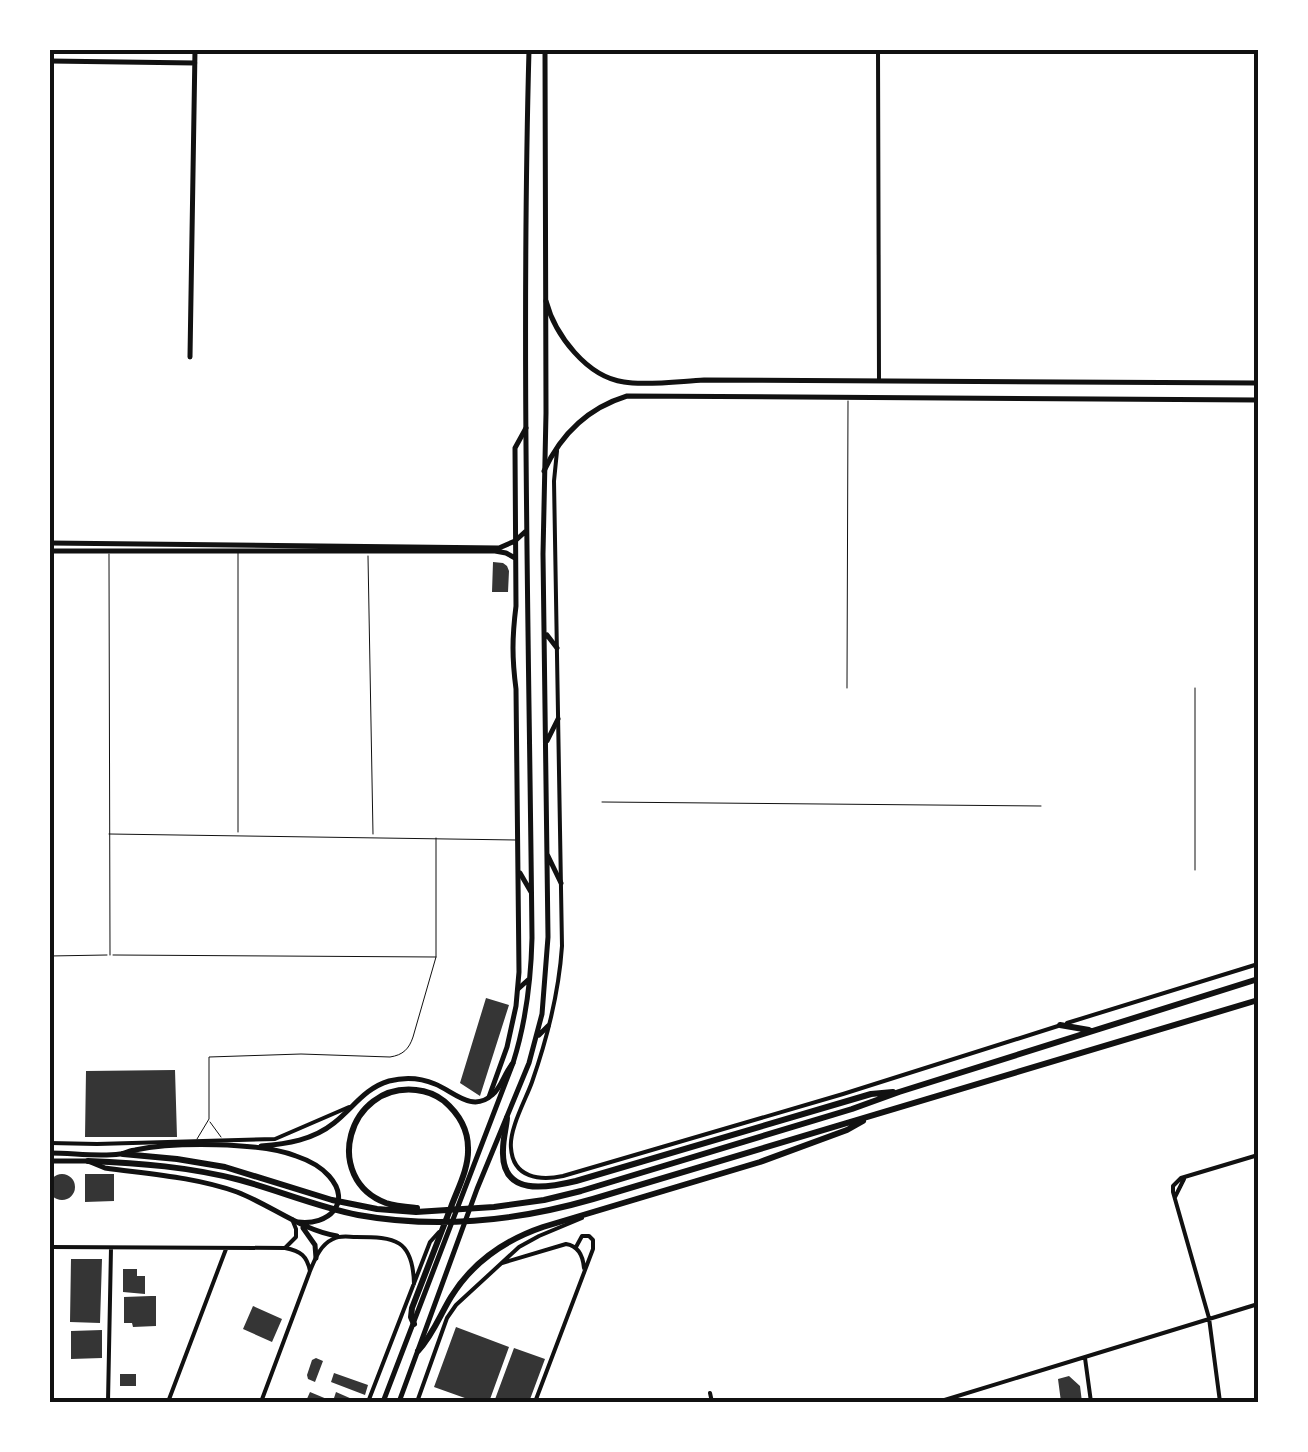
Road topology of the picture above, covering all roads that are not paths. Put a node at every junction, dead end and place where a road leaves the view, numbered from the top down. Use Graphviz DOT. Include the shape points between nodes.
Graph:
graph roads {
  1 [pos="195,50"];
  2 [pos="529,50"];
  3 [pos="545,50"];
  4 [pos="878,50"];
  5 [pos="50,61"];
  6 [pos="195,63"];
  7 [pos="546,300"];
  8 [pos="190,357"];
  9 [pos="879,381"];
  10 [pos="1258,383"];
  11 [pos="848,397"];
  12 [pos="1258,400"];
  13 [pos="526,428"];
  14 [pos="558,445"];
  15 [pos="544,471"];
  16 [pos="526,531"];
  17 [pos="515,541"];
  18 [pos="50,543"];
  19 [pos="50,550"];
  20 [pos="109,551"];
  21 [pos="238,551"];
  22 [pos="368,551"];
  23 [pos="516,558"];
  24 [pos="546,632"];
  25 [pos="557,648"];
  26 [pos="847,688"];
  27 [pos="1194,688"];
  28 [pos="558,719"];
  29 [pos="546,743"];
  30 [pos="602,802"];
  31 [pos="1042,806"];
  32 [pos="110,834"];
  33 [pos="238,835"];
  34 [pos="372,838"];
  35 [pos="436,838"];
  36 [pos="520,840"];
  37 [pos="546,852"];
  38 [pos="1195,870"];
  39 [pos="520,873"];
  40 [pos="561,883"];
  41 [pos="532,894"];
  42 [pos="50,956"];
  43 [pos="110,956"];
  44 [pos="436,957"];
  45 [pos="1258,964"];
  46 [pos="531,978"];
  47 [pos="1258,979"];
  48 [pos="518,990"];
  49 [pos="1258,1000"];
  50 [pos="548,1026"];
  51 [pos="1060,1026"];
  52 [pos="1095,1030"];
  53 [pos="537,1037"];
  54 [pos="513,1063"];
  55 [pos="900,1092"];
  56 [pos="488,1098"];
  57 [pos="354,1105"];
  58 [pos="507,1118"];
  59 [pos="209,1119"];
  60 [pos="866,1119"];
  61 [pos="223,1139"];
  62 [pos="196,1140"];
  63 [pos="50,1143"];
  64 [pos="232,1146"];
  65 [pos="252,1147"];
  66 [pos="50,1153"];
  67 [pos="123,1154"];
  68 [pos="1258,1154"];
  69 [pos="50,1161"];
  70 [pos="88,1161"];
  71 [pos="295,1193"];
  72 [pos="428,1210"];
  73 [pos="359,1211"];
  74 [pos="586,1214"];
  75 [pos="295,1220"];
  76 [pos="442,1230"];
  77 [pos="337,1236"];
  78 [pos="50,1247"];
  79 [pos="576,1247"];
  80 [pos="111,1248"];
  81 [pos="285,1248"];
  82 [pos="226,1250"];
  83 [pos="316,1258"];
  84 [pos="500,1264"];
  85 [pos="310,1272"];
  86 [pos="584,1273"];
  87 [pos="414,1284"];
  88 [pos="1258,1304"];
  89 [pos="1209,1318"];
  90 [pos="414,1324"];
  91 [pos="418,1350"];
  92 [pos="1085,1358"];
  93 [pos="710,1393"];
  94 [pos="958,1399"];
  95 [pos="108,1402"];
  96 [pos="168,1402"];
  97 [pos="261,1402"];
  98 [pos="368,1402"];
  99 [pos="383,1402"];
  100 [pos="399,1402"];
  101 [pos="418,1402"];
  102 [pos="536,1402"];
  103 [pos="712,1402"];
  104 [pos="938,1402"];
  105 [pos="1091,1402"];
  106 [pos="1220,1402"];
  1 -- 6 [label="main road"];
  2 -- 13 [label="main road"];
  3 -- 7 [label="main road"];
  4 -- 9 [label="street"];
  5 -- 6 [label="main road"];
  6 -- 8 [label="main road"];
  7 -- 9 [label="main road" via="553,325 573,350 623,382"];
  7 -- 15 [label="main road"];
  9 -- 10 [label="main road"];
  11 -- 12 [label="main road"];
  11 -- 14 [label="main road" via="628,396 591,413"];
  11 -- 26 [label="lane"];
  13 -- 16 [label="main road"];
  13 -- 17 [label="main road" via="515,448"];
  14 -- 15 [label="main road"];
  14 -- 25 [label="street"];
  15 -- 24 [label="main road"];
  16 -- 17 [label="main road"];
  16 -- 41 [label="main road"];
  17 -- 18 [label="main road" via="499,548"];
  17 -- 23 [label="main road"];
  19 -- 20 [label="main road"];
  20 -- 21 [label="main road"];
  20 -- 32 [label="lane"];
  21 -- 22 [label="main road"];
  21 -- 33 [label="lane"];
  22 -- 23 [label="main road" via="495,551"];
  22 -- 34 [label="lane"];
  23 -- 36 [label="main road" via="512,669"];
  24 -- 25 [label="main road"];
  24 -- 29 [label="main road"];
  25 -- 28 [label="street"];
  27 -- 38 [label="lane"];
  28 -- 29 [label="main road"];
  28 -- 40 [label="street"];
  29 -- 37 [label="main road"];
  30 -- 31 [label="lane"];
  32 -- 33 [label="lane"];
  32 -- 43 [label="lane"];
  33 -- 34 [label="lane"];
  34 -- 35 [label="lane"];
  35 -- 36 [label="lane"];
  35 -- 44 [label="lane"];
  36 -- 39 [label="main road"];
  37 -- 40 [label="main road"];
  37 -- 53 [label="main road" via="548,948"];
  39 -- 41 [label="main road"];
  39 -- 48 [label="main road"];
  40 -- 50 [label="street" via="561,964"];
  41 -- 46 [label="main road"];
  42 -- 43 [label="lane"];
  43 -- 44 [label="lane"];
  44 -- 59 [label="lane" via="414,1037 403,1053 210,1056"];
  45 -- 51 [label="street"];
  46 -- 48 [label="main road"];
  46 -- 54 [label="main road"];
  47 -- 52 [label="highway"];
  48 -- 56 [label="main road"];
  49 -- 60 [label="highway"];
  50 -- 51 [label="street" via="510,1146 520,1168 542,1180"];
  50 -- 53 [label="main road"];
  51 -- 52 [label="highway"];
  52 -- 55 [label="highway"];
  53 -- 58 [label="main road"];
  54 -- 56 [label="main road"];
  54 -- 90 [label="main road"];
  55 -- 58 [label="highway" via="870,1094 539,1188 522,1184 505,1167"];
  55 -- 72 [label="highway" via="594,1188 525,1204"];
  56 -- 57 [label="main road" via="468,1102 434,1083 408,1078 369,1090"];
  57 -- 61 [label="street" via="279,1138"];
  57 -- 65 [label="main road" via="317,1134"];
  58 -- 91 [label="main road"];
  59 -- 61 [label="lane"];
  59 -- 62 [label="lane"];
  60 -- 73 [label="highway" via="511,1217 426,1222"];
  60 -- 74 [label="highway" via="760,1162"];
  61 -- 62 [label="street"];
  61 -- 64 [label="lane"];
  62 -- 63 [label="street"];
  64 -- 65 [label="main road"];
  64 -- 67 [label="main road"];
  65 -- 75 [label="main road" via="304,1159 334,1184 333,1212 315,1223"];
  66 -- 67 [label="main road"];
  67 -- 71 [label="highway" via="209,1164"];
  68 -- 89 [label="street" via="1186,1176 1175,1197"];
  69 -- 70 [label="main road"];
  70 -- 71 [label="highway" via="176,1167"];
  70 -- 75 [label="main road" via="216,1186"];
  71 -- 73 [label="highway"];
  72 -- 73 [label="highway"];
  72 -- 76 [label="highway" via="380,1200 354,1173 352,1129 385,1094 436,1095 462,1122 467,1160"];
  74 -- 84 [label="street" via="533,1239"];
  74 -- 91 [label="highway" via="526,1233 482,1260"];
  75 -- 77 [label="main road"];
  75 -- 81 [label="street" via="296,1237"];
  75 -- 83 [label="main road" via="312,1240"];
  76 -- 87 [label="street"];
  76 -- 90 [label="highway" via="412,1308"];
  77 -- 83 [label="street"];
  77 -- 87 [label="street" via="396,1241 412,1263"];
  78 -- 80 [label="street"];
  79 -- 84 [label="street" via="560,1245"];
  79 -- 86 [label="street"];
  79 -- 86 [label="street" via="580,1238 592,1238"];
  80 -- 82 [label="street"];
  80 -- 95 [label="street"];
  81 -- 82 [label="street"];
  81 -- 85 [label="street" via="304,1254"];
  82 -- 96 [label="street"];
  83 -- 85 [label="street"];
  84 -- 101 [label="street" via="448,1318"];
  85 -- 97 [label="street"];
  86 -- 102 [label="street"];
  87 -- 98 [label="street"];
  88 -- 89 [label="street"];
  89 -- 92 [label="street"];
  89 -- 106 [label="street"];
  90 -- 99 [label="main road"];
  91 -- 100 [label="main road"];
  92 -- 94 [label="street"];
  92 -- 105 [label="street"];
  93 -- 103 [label="street"];
  94 -- 104 [label="street"];
}
